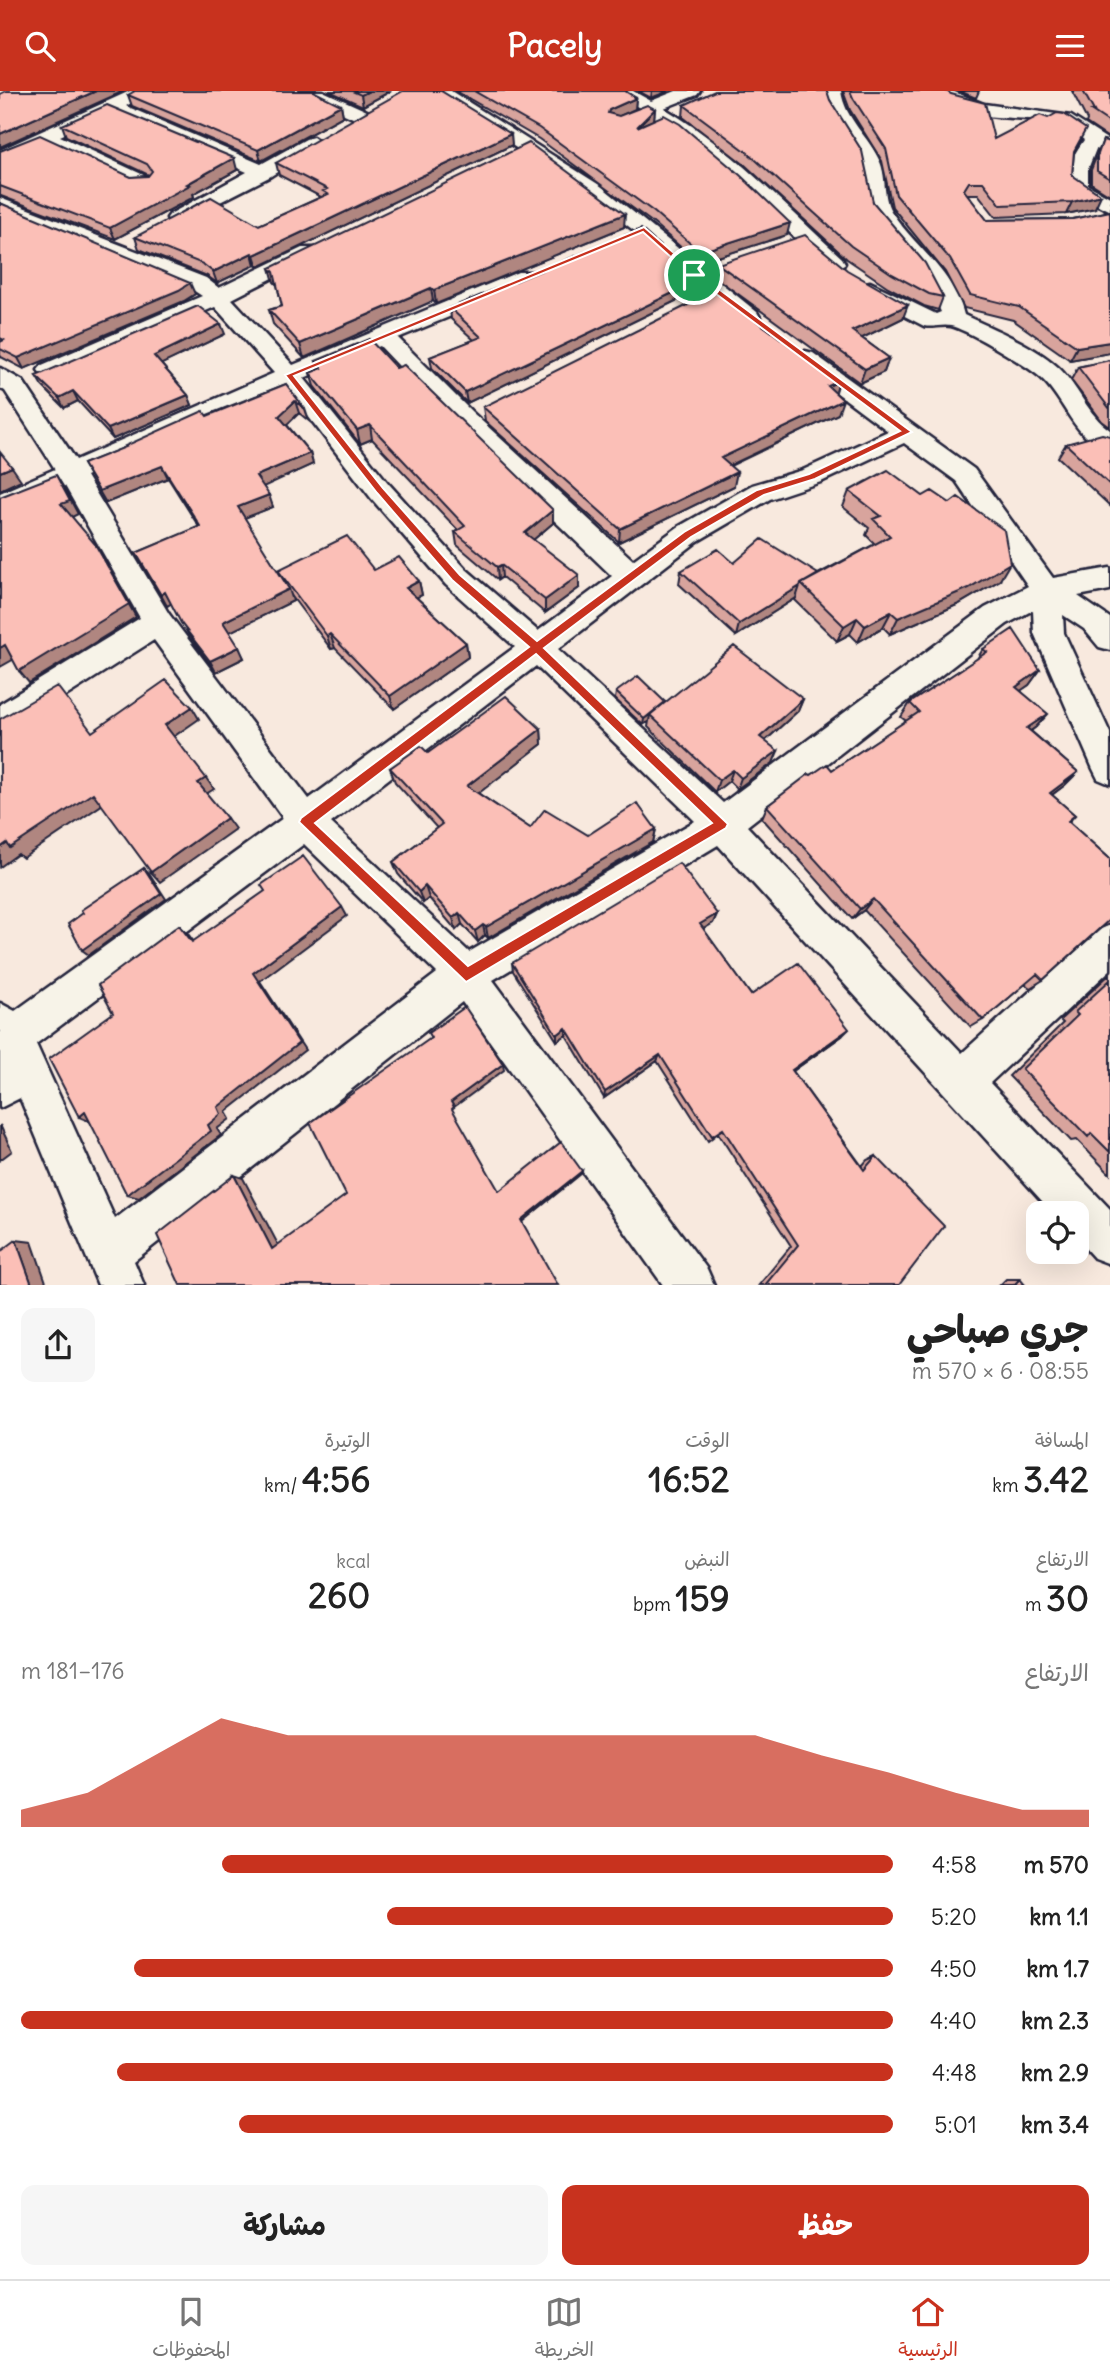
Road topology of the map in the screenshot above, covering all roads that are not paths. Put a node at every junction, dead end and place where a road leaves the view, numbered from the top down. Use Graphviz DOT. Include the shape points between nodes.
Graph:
graph roads {
  1 [pos="144,91"];
  2 [pos="309,91"];
  3 [pos="439,91"];
  4 [pos="621,91"];
  5 [pos="691,91"];
  6 [pos="832,91"];
  7 [pos="940,91"];
  8 [pos="1059,101"];
  9 [pos="111,106"];
  10 [pos="652,107"];
  11 [pos="1065,120"];
  12 [pos="45,137"];
  13 [pos="531,145"];
  14 [pos="1101,145"];
  15 [pos="0,157"];
  16 [pos="506,157"];
  17 [pos="264,172"];
  18 [pos="143,182"];
  19 [pos="0,204"];
  20 [pos="1110,205"];
  21 [pos="165,224"];
  22 [pos="644,229"];
  23 [pos="805,238"];
  24 [pos="619,239"];
  25 [pos="331,242"];
  26 [pos="781,246"];
  27 [pos="719,267"];
  28 [pos="544,270"];
  29 [pos="694,275"];
  30 [pos="715,293"];
  31 [pos="218,296"];
  32 [pos="691,305"];
  33 [pos="950,317"];
  34 [pos="382,335"];
  35 [pos="1074,369"];
  36 [pos="1051,373"];
  37 [pos="289,375"];
  38 [pos="7,381"];
  39 [pos="487,407"];
  40 [pos="463,418"];
  41 [pos="907,432"];
  42 [pos="1110,442"];
  43 [pos="70,471"];
  44 [pos="0,504"];
  45 [pos="632,577"];
  46 [pos="1110,579"];
  47 [pos="1046,590"];
  48 [pos="158,622"];
  49 [pos="1110,638"];
  50 [pos="537,648"];
  51 [pos="0,721"];
  52 [pos="1110,769"];
  53 [pos="306,822"];
  54 [pos="722,824"];
  55 [pos="1110,944"];
  56 [pos="466,975"];
  57 [pos="9,1054"];
  58 [pos="960,1083"];
  59 [pos="1110,1242"];
  60 [pos="114,1269"];
  61 [pos="691,1285"];
  1 -- 9 [label="street"];
  2 -- 17 [label="street" via="367,112"];
  3 -- 13 [label="street"];
  4 -- 10 [label="street"];
  5 -- 10 [label="street"];
  6 -- 33 [label="street" via="835,110 873,169 877,204 938,283 951,304"];
  7 -- 11 [label="street" via="957,103 985,110"];
  8 -- 11 [label="street"];
  9 -- 12 [label="street"];
  9 -- 17 [label="street"];
  10 -- 23 [label="street" via="686,128 747,180"];
  11 -- 14 [label="street"];
  12 -- 15 [label="street"];
  12 -- 18 [label="street"];
  13 -- 16 [label="street"];
  13 -- 22 [label="street"];
  14 -- 20 [label="street" via="1084,151 1077,171 1079,188"];
  17 -- 21 [label="street"];
  19 -- 31 [label="street" via="128,244"];
  22 -- 24 [label="street"];
  22 -- 29 [label="street"];
  23 -- 26 [label="street"];
  23 -- 33 [label="street" via="882,297 932,321"];
  25 -- 31 [label="street"];
  27 -- 29 [label="street"];
  28 -- 34 [label="street"];
  29 -- 30 [label="street"];
  30 -- 32 [label="street"];
  30 -- 41 [label="street"];
  31 -- 37 [label="street"];
  31 -- 38 [label="street"];
  33 -- 36 [label="street"];
  34 -- 37 [label="street"];
  34 -- 40 [label="street"];
  35 -- 36 [label="street"];
  36 -- 42 [label="street" via="1091,429"];
  37 -- 43 [label="street"];
  37 -- 50 [label="street" via="380,491 456,577"];
  38 -- 43 [label="street"];
  39 -- 40 [label="street"];
  40 -- 45 [label="street"];
  41 -- 45 [label="street" via="812,476 761,492 688,534"];
  41 -- 47 [label="street" via="965,475"];
  43 -- 44 [label="street"];
  43 -- 48 [label="street"];
  45 -- 50 [label="street"];
  46 -- 47 [label="street"];
  47 -- 49 [label="street" via="1095,621"];
  47 -- 52 [label="street" via="1049,633"];
  47 -- 54 [label="street" via="996,617"];
  48 -- 51 [label="street"];
  48 -- 53 [label="street"];
  50 -- 53 [label="street"];
  50 -- 54 [label="street"];
  53 -- 56 [label="street"];
  53 -- 57 [label="street"];
  54 -- 56 [label="street"];
  54 -- 58 [label="street"];
  55 -- 58 [label="street"];
  56 -- 60 [label="street"];
  56 -- 61 [label="street"];
  57 -- 60 [label="street"];
  58 -- 59 [label="street"];
}
